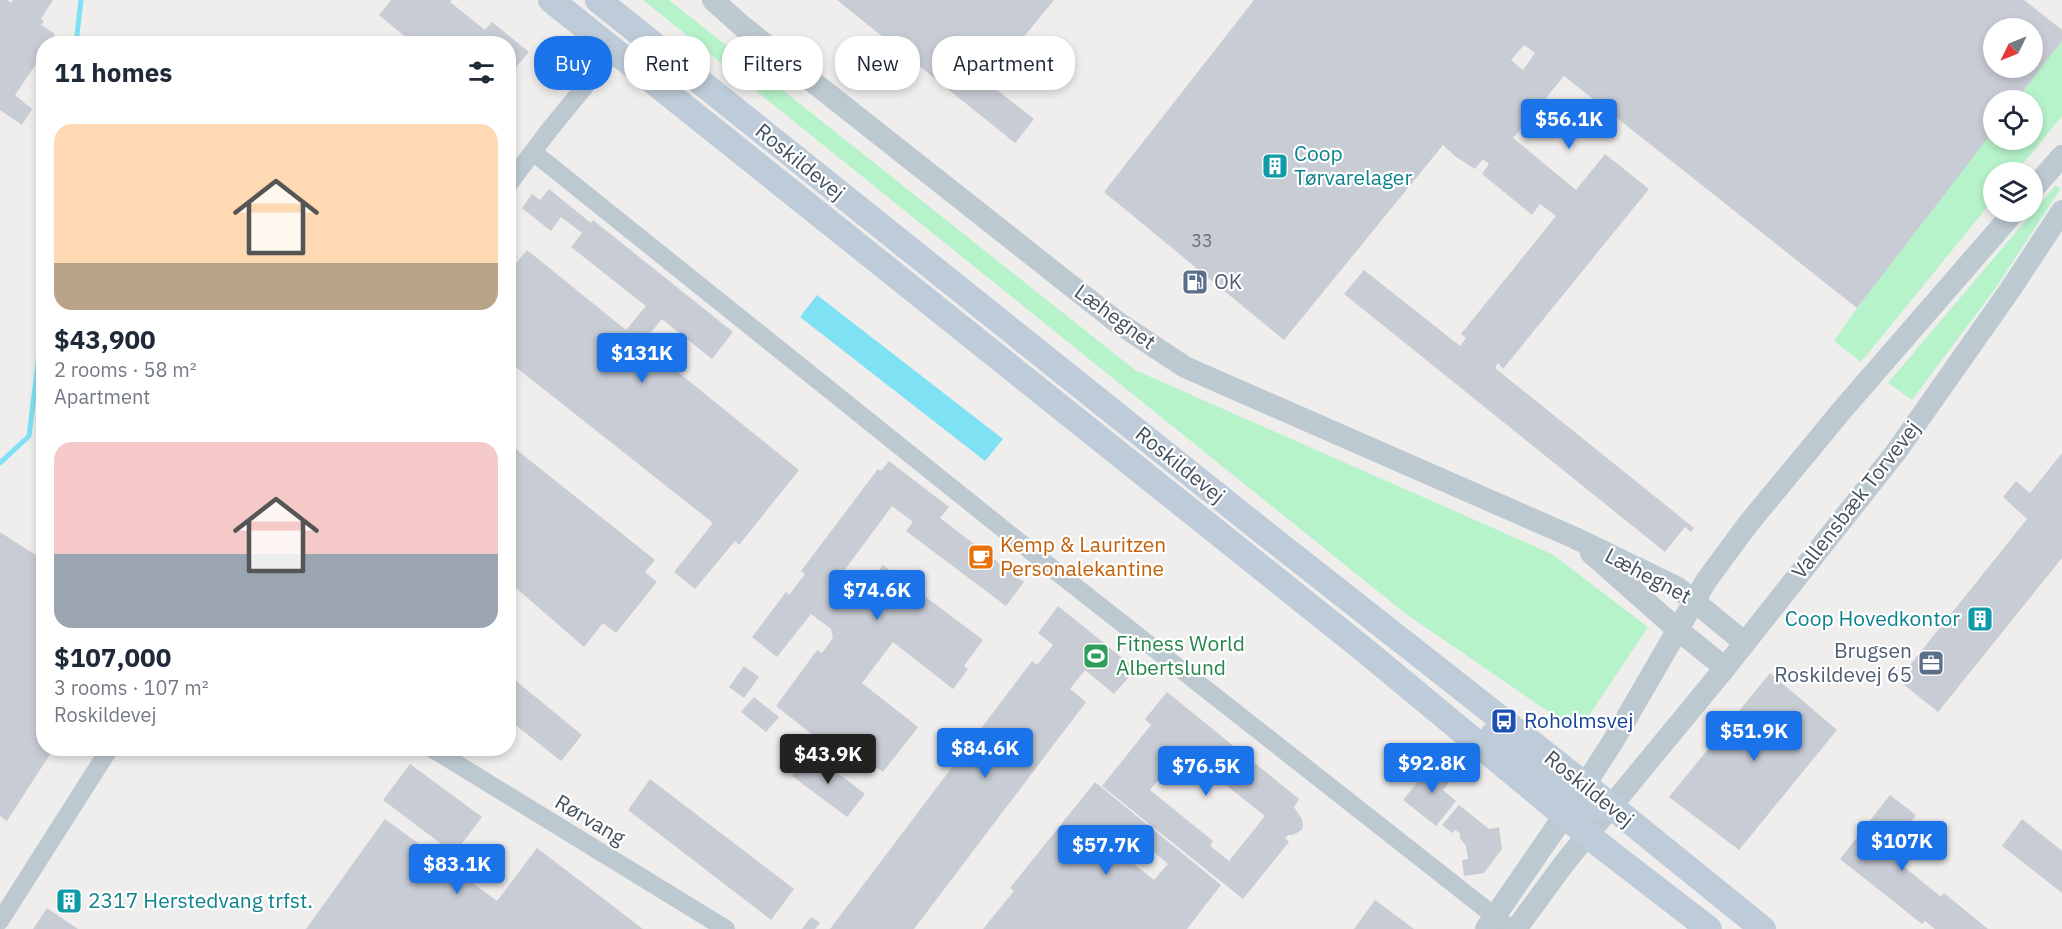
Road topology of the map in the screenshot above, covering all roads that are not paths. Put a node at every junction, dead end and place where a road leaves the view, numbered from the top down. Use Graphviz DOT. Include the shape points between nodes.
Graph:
graph roads {
  1 [pos="551,0"];
  2 [pos="598,0"];
  3 [pos="713,0"];
  4 [pos="614,51"];
  5 [pos="533,152"];
  6 [pos="2062,156"];
  7 [pos="516,174"];
  8 [pos="2043,178"];
  9 [pos="2062,211"];
  10 [pos="2005,222"];
  11 [pos="1575,538"];
  12 [pos="1695,600"];
  13 [pos="1678,630"];
  14 [pos="1744,643"];
  15 [pos="1725,668"];
  16 [pos="105,756"];
  17 [pos="444,756"];
  18 [pos="1575,800"];
  19 [pos="1599,820"];
  20 [pos="0,921"];
  21 [pos="1497,925"];
  22 [pos="726,929"];
  23 [pos="1516,929"];
  24 [pos="1709,929"];
  25 [pos="1750,929"];
  26 [pos="1763,929"];
  1 -- 4 [label="main road, Roskildevej"];
  2 -- 18 [label="main road, Roskildevej" via="1248,520"];
  3 -- 11 [label="street, Læhegnet" via="1117,322 1185,367"];
  4 -- 5 [label="street"];
  4 -- 18 [label="main road, Roskildevej" via="1398,678"];
  5 -- 7 [label="street"];
  5 -- 21 [label="street"];
  6 -- 8 [label="street"];
  9 -- 14 [label="street, Vallensbæk Torvevej" via="1896,452"];
  10 -- 12 [label="street" via="1762,506"];
  11 -- 12 [label="street, Læhegnet"];
  11 -- 13 [label="street, Læhegnet"];
  12 -- 13 [label="street"];
  12 -- 14 [label="street, Læhegnet"];
  13 -- 15 [label="street, Læhegnet"];
  13 -- 18 [label="street"];
  14 -- 15 [label="street, Vallensbæk Torvevej"];
  15 -- 19 [label="street, Vallensbæk Torvevej"];
  16 -- 20 [label="street"];
  17 -- 22 [label="street, Rørvang"];
  18 -- 19 [label="main road, Roskildevej"];
  18 -- 19 [label="main road, Roskildevej"];
  18 -- 21 [label="street"];
  19 -- 23 [label="street"];
  19 -- 24 [label="main road, Roskildevej"];
  19 -- 25 [label="main road" via="1733,922"];
  19 -- 26 [label="main road, Roskildevej"];
}
